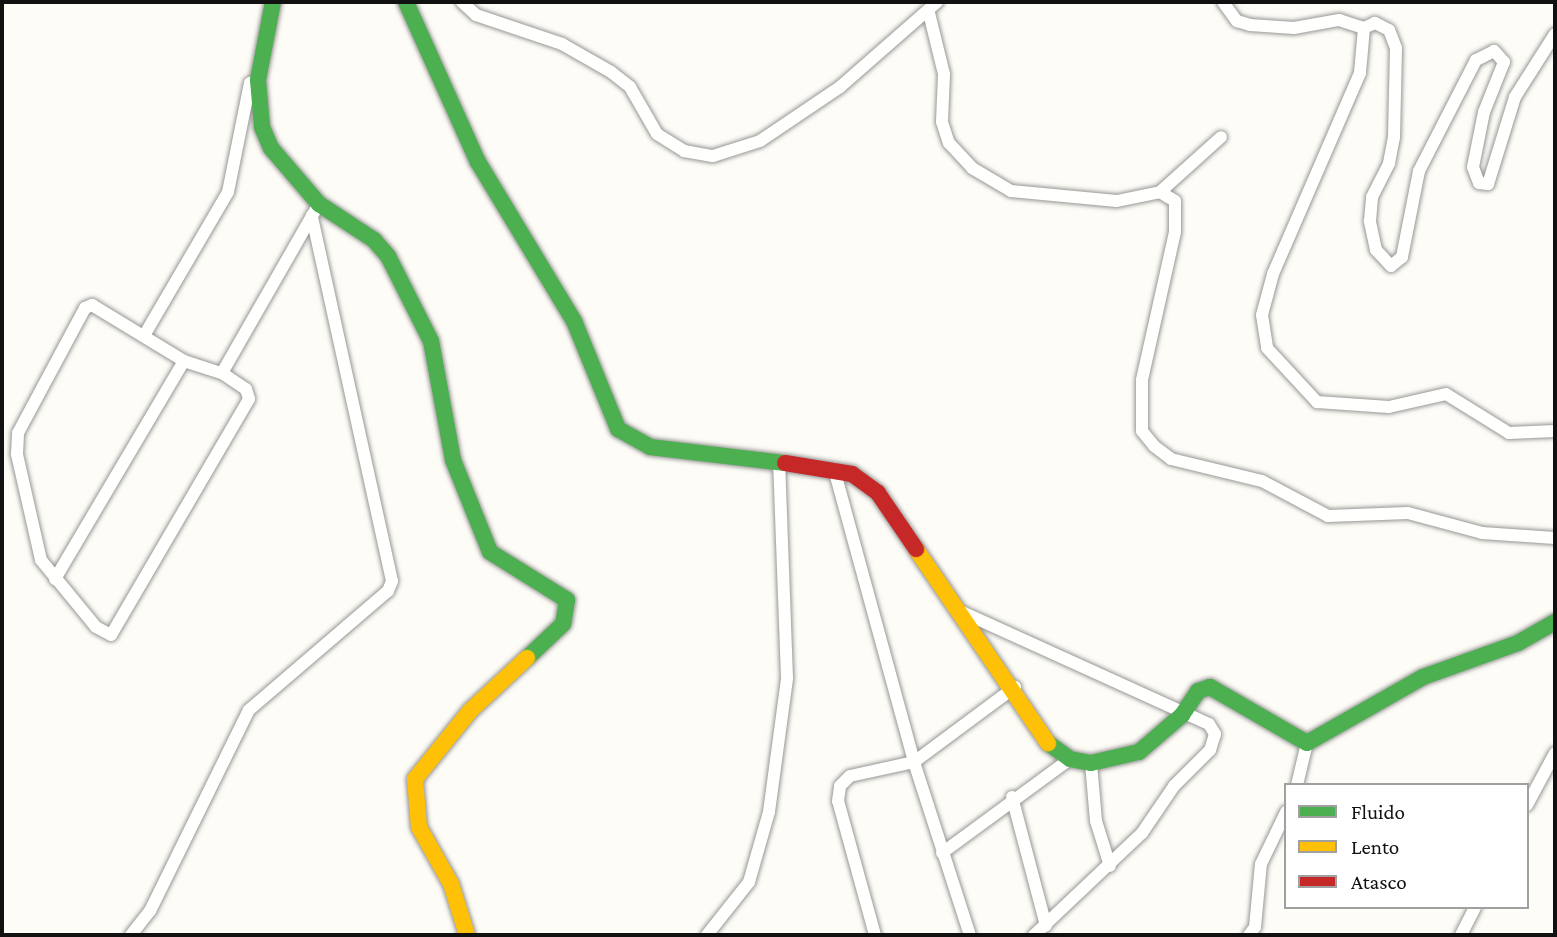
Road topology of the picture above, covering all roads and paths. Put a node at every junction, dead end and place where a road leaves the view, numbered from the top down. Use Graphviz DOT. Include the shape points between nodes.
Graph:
graph roads {
  1 [pos="273,2"];
  2 [pos="406,2"];
  3 [pos="462,2"];
  4 [pos="1223,2"];
  5 [pos="933,7"];
  6 [pos="1364,28"];
  7 [pos="1555,34"];
  8 [pos="258,80"];
  9 [pos="1221,137"];
  10 [pos="1160,192"];
  11 [pos="316,210"];
  12 [pos="145,334"];
  13 [pos="184,361"];
  14 [pos="222,373"];
  15 [pos="1555,430"];
  16 [pos="779,464"];
  17 [pos="834,469"];
  18 [pos="1555,538"];
  19 [pos="55,579"];
  20 [pos="962,612"];
  21 [pos="1555,622"];
  22 [pos="1015,687"];
  23 [pos="1182,715"];
  24 [pos="1307,743"];
  25 [pos="1555,753"];
  26 [pos="1070,759"];
  27 [pos="914,762"];
  28 [pos="1091,763"];
  29 [pos="1297,783"];
  30 [pos="1012,797"];
  31 [pos="1529,801"];
  32 [pos="1284,816"];
  33 [pos="942,853"];
  34 [pos="1110,866"];
  35 [pos="1474,909"];
  36 [pos="1046,926"];
  37 [pos="131,935"];
  38 [pos="467,935"];
  39 [pos="707,935"];
  40 [pos="875,935"];
  41 [pos="970,935"];
  42 [pos="1034,935"];
  43 [pos="1249,935"];
  44 [pos="1461,935"];
  1 -- 8 [label="street"];
  2 -- 16 [label="street" via="478,162 574,321 618,429 650,447 740,455"];
  3 -- 5 [label="street" via="476,15 562,44 611,72 630,87 657,134 684,151 713,156 760,141 841,87"];
  4 -- 6 [label="street" via="1237,21 1250,25 1294,28 1339,20"];
  5 -- 10 [label="street" via="942,62 942,122 950,143 972,168 1011,191 1090,201 1136,200"];
  6 -- 7 [label="street" via="1374,23 1389,30 1396,48 1394,137 1389,163 1372,197 1370,221 1376,250 1391,266 1402,257 1419,171 1476,60 1494,51 1504,62 1481,121 1473,167 1479,183 1488,184 1511,105"];
  6 -- 15 [label="street" via="1360,73 1273,274 1262,315 1267,348 1317,402 1389,407 1446,394 1509,433"];
  8 -- 11 [label="street" via="271,148"];
  8 -- 12 [label="street" via="250,83 228,192"];
  9 -- 10 [label="street"];
  10 -- 18 [label="street" via="1175,201 1178,212 1142,380 1142,431 1154,446 1171,458 1262,481 1328,516 1408,513 1482,533"];
  11 -- 14 [label="street"];
  11 -- 37 [label="street" via="392,581 388,591 249,710 150,911"];
  11 -- 38 [label="street" via="374,240 414,303 431,341 453,460 490,552 567,600 564,624 470,710 415,779 419,827 451,884"];
  12 -- 13 [label="street"];
  12 -- 19 [label="street" via="102,307 85,308 18,433 17,454 41,560"];
  13 -- 14 [label="street"];
  13 -- 19 [label="street"];
  14 -- 19 [label="street" via="246,389 245,413 118,632 104,635"];
  16 -- 17 [label="street"];
  16 -- 39 [label="street" via="787,678 769,812 749,882"];
  17 -- 20 [label="street" via="852,474 878,493"];
  17 -- 27 [label="street"];
  20 -- 22 [label="street"];
  20 -- 23 [label="street"];
  21 -- 24 [label="street" via="1518,643 1423,677"];
  22 -- 26 [label="street" via="1049,744"];
  22 -- 27 [label="street"];
  23 -- 24 [label="street" via="1187,701 1210,687"];
  23 -- 28 [label="street" via="1139,752"];
  23 -- 34 [label="street" via="1209,724 1215,734 1210,750"];
  24 -- 29 [label="street"];
  25 -- 31 [label="street"];
  26 -- 28 [label="street"];
  26 -- 30 [label="street"];
  27 -- 33 [label="street"];
  27 -- 40 [label="street" via="850,776 838,793"];
  28 -- 34 [label="street" via="1096,821"];
  30 -- 33 [label="street"];
  30 -- 36 [label="street"];
  32 -- 43 [label="street" via="1261,864 1255,927"];
  33 -- 41 [label="street"];
  34 -- 36 [label="street"];
  35 -- 44 [label="street"];
  36 -- 42 [label="street"];
}
